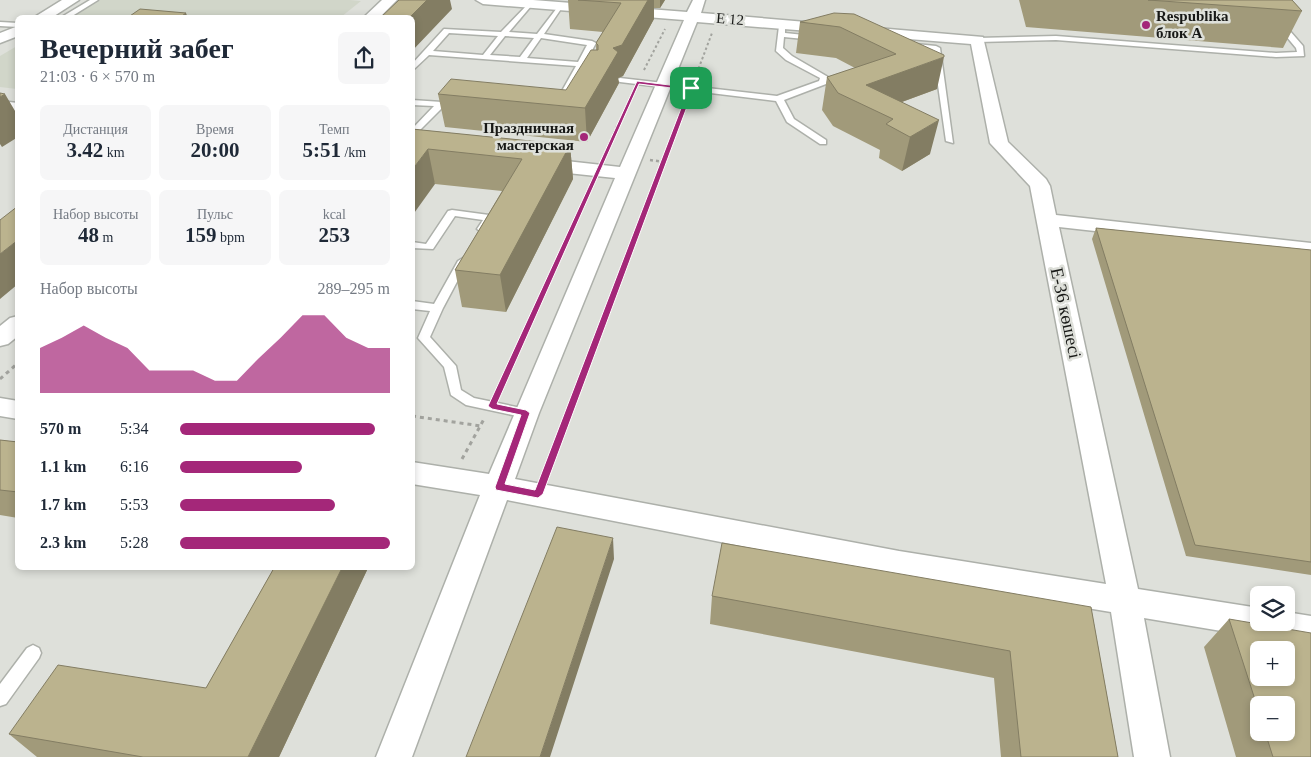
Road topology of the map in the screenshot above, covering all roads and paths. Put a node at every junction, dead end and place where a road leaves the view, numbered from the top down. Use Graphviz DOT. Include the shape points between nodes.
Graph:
graph roads {
  1 [pos="72,0"];
  2 [pos="95,0"];
  3 [pos="390,0"];
  4 [pos="483,0"];
  5 [pos="1259,0"];
  6 [pos="530,4"];
  7 [pos="557,4"];
  8 [pos="688,10"];
  9 [pos="45,15"];
  10 [pos="68,15"];
  11 [pos="373,15"];
  12 [pos="717,18"];
  13 [pos="0,24"];
  14 [pos="15,25"];
  15 [pos="782,29"];
  16 [pos="15,32"];
  17 [pos="503,34"];
  18 [pos="539,36"];
  19 [pos="820,38"];
  20 [pos="0,39"];
  21 [pos="978,40"];
  22 [pos="897,44"];
  23 [pos="428,53"];
  24 [pos="485,57"];
  25 [pos="522,60"];
  26 [pos="416,62"];
  27 [pos="580,64"];
  28 [pos="620,80"];
  29 [pos="637,82"];
  30 [pos="663,85"];
  31 [pos="691,88"];
  32 [pos="778,99"];
  33 [pos="415,102"];
  34 [pos="440,104"];
  35 [pos="0,106"];
  36 [pos="468,107"];
  37 [pos="558,107"];
  38 [pos="15,108"];
  39 [pos="415,132"];
  40 [pos="950,141"];
  41 [pos="823,142"];
  42 [pos="520,162"];
  43 [pos="598,170"];
  44 [pos="626,173"];
  45 [pos="1047,220"];
  46 [pos="415,245"];
  47 [pos="1311,249"];
  48 [pos="415,305"];
  49 [pos="437,308"];
  50 [pos="15,326"];
  51 [pos="0,338"];
  52 [pos="15,366"];
  53 [pos="1,378"];
  54 [pos="492,406"];
  55 [pos="0,407"];
  56 [pos="15,410"];
  57 [pos="526,413"];
  58 [pos="415,416"];
  59 [pos="481,426"];
  60 [pos="415,473"];
  61 [pos="450,479"];
  62 [pos="499,487"];
  63 [pos="538,494"];
  64 [pos="1125,602"];
  65 [pos="1311,631"];
  66 [pos="33,653"];
  67 [pos="0,698"];
  68 [pos="394,757"];
  69 [pos="1152,757"];
  1 -- 9 [label="street"];
  2 -- 10 [label="lane"];
  3 -- 11 [label="street"];
  4 -- 6 [label="street, E 12"];
  5 -- 21 [label="lane" via="1300,48 1301,54 1276,55 1056,38"];
  6 -- 7 [label="street, E 12"];
  6 -- 17 [label="lane"];
  7 -- 8 [label="street, E 12"];
  7 -- 18 [label="lane"];
  8 -- 12 [label="street, E 12"];
  8 -- 29 [label="path"];
  8 -- 30 [label="street"];
  12 -- 15 [label="street, E 12"];
  12 -- 31 [label="path"];
  13 -- 14 [label="lane"];
  15 -- 19 [label="lane"];
  15 -- 21 [label="street, E 12"];
  15 -- 32 [label="lane" via="779,49 824,77 823,82 816,86"];
  16 -- 20 [label="street"];
  17 -- 18 [label="lane"];
  17 -- 23 [label="lane" via="447,31"];
  17 -- 24 [label="lane"];
  18 -- 25 [label="lane"];
  18 -- 27 [label="lane" via="590,42 592,44"];
  21 -- 45 [label="street, Е-36 көшесі" via="999,143 1007,154 1034,173"];
  22 -- 40 [label="lane" via="936,48"];
  23 -- 24 [label="lane"];
  23 -- 26 [label="lane"];
  24 -- 25 [label="lane"];
  25 -- 27 [label="lane"];
  27 -- 37 [label="lane" via="577,76"];
  28 -- 29 [label="lane"];
  29 -- 30 [label="lane"];
  29 -- 43 [label="path"];
  30 -- 31 [label="lane"];
  30 -- 44 [label="street"];
  31 -- 32 [label="lane"];
  31 -- 63 [label="path"];
  32 -- 41 [label="lane" via="790,120"];
  33 -- 34 [label="lane"];
  34 -- 36 [label="lane"];
  34 -- 39 [label="lane"];
  35 -- 38 [label="street"];
  42 -- 43 [label="street"];
  43 -- 44 [label="street"];
  43 -- 54 [label="path"];
  44 -- 57 [label="street"];
  45 -- 47 [label="street"];
  45 -- 64 [label="street, Е-36 көшесі"];
  46 -- 49 [label="lane" via="429,247 452,213 489,218"];
  48 -- 49 [label="lane"];
  49 -- 54 [label="lane" via="424,338 448,360 454,376 454,392 471,402"];
  50 -- 51 [label="street"];
  52 -- 53 [label="path"];
  54 -- 57 [label="lane"];
  54 -- 59 [label="path"];
  55 -- 56 [label="street"];
  57 -- 62 [label="street"];
  58 -- 59 [label="path"];
  59 -- 61 [label="path"];
  60 -- 61 [label="street"];
  61 -- 62 [label="street"];
  62 -- 63 [label="street"];
  62 -- 68 [label="street"];
  63 -- 64 [label="street" via="899,564"];
  64 -- 65 [label="street"];
  64 -- 69 [label="street, Е-36 көшесі"];
  66 -- 67 [label="lane"];
}
